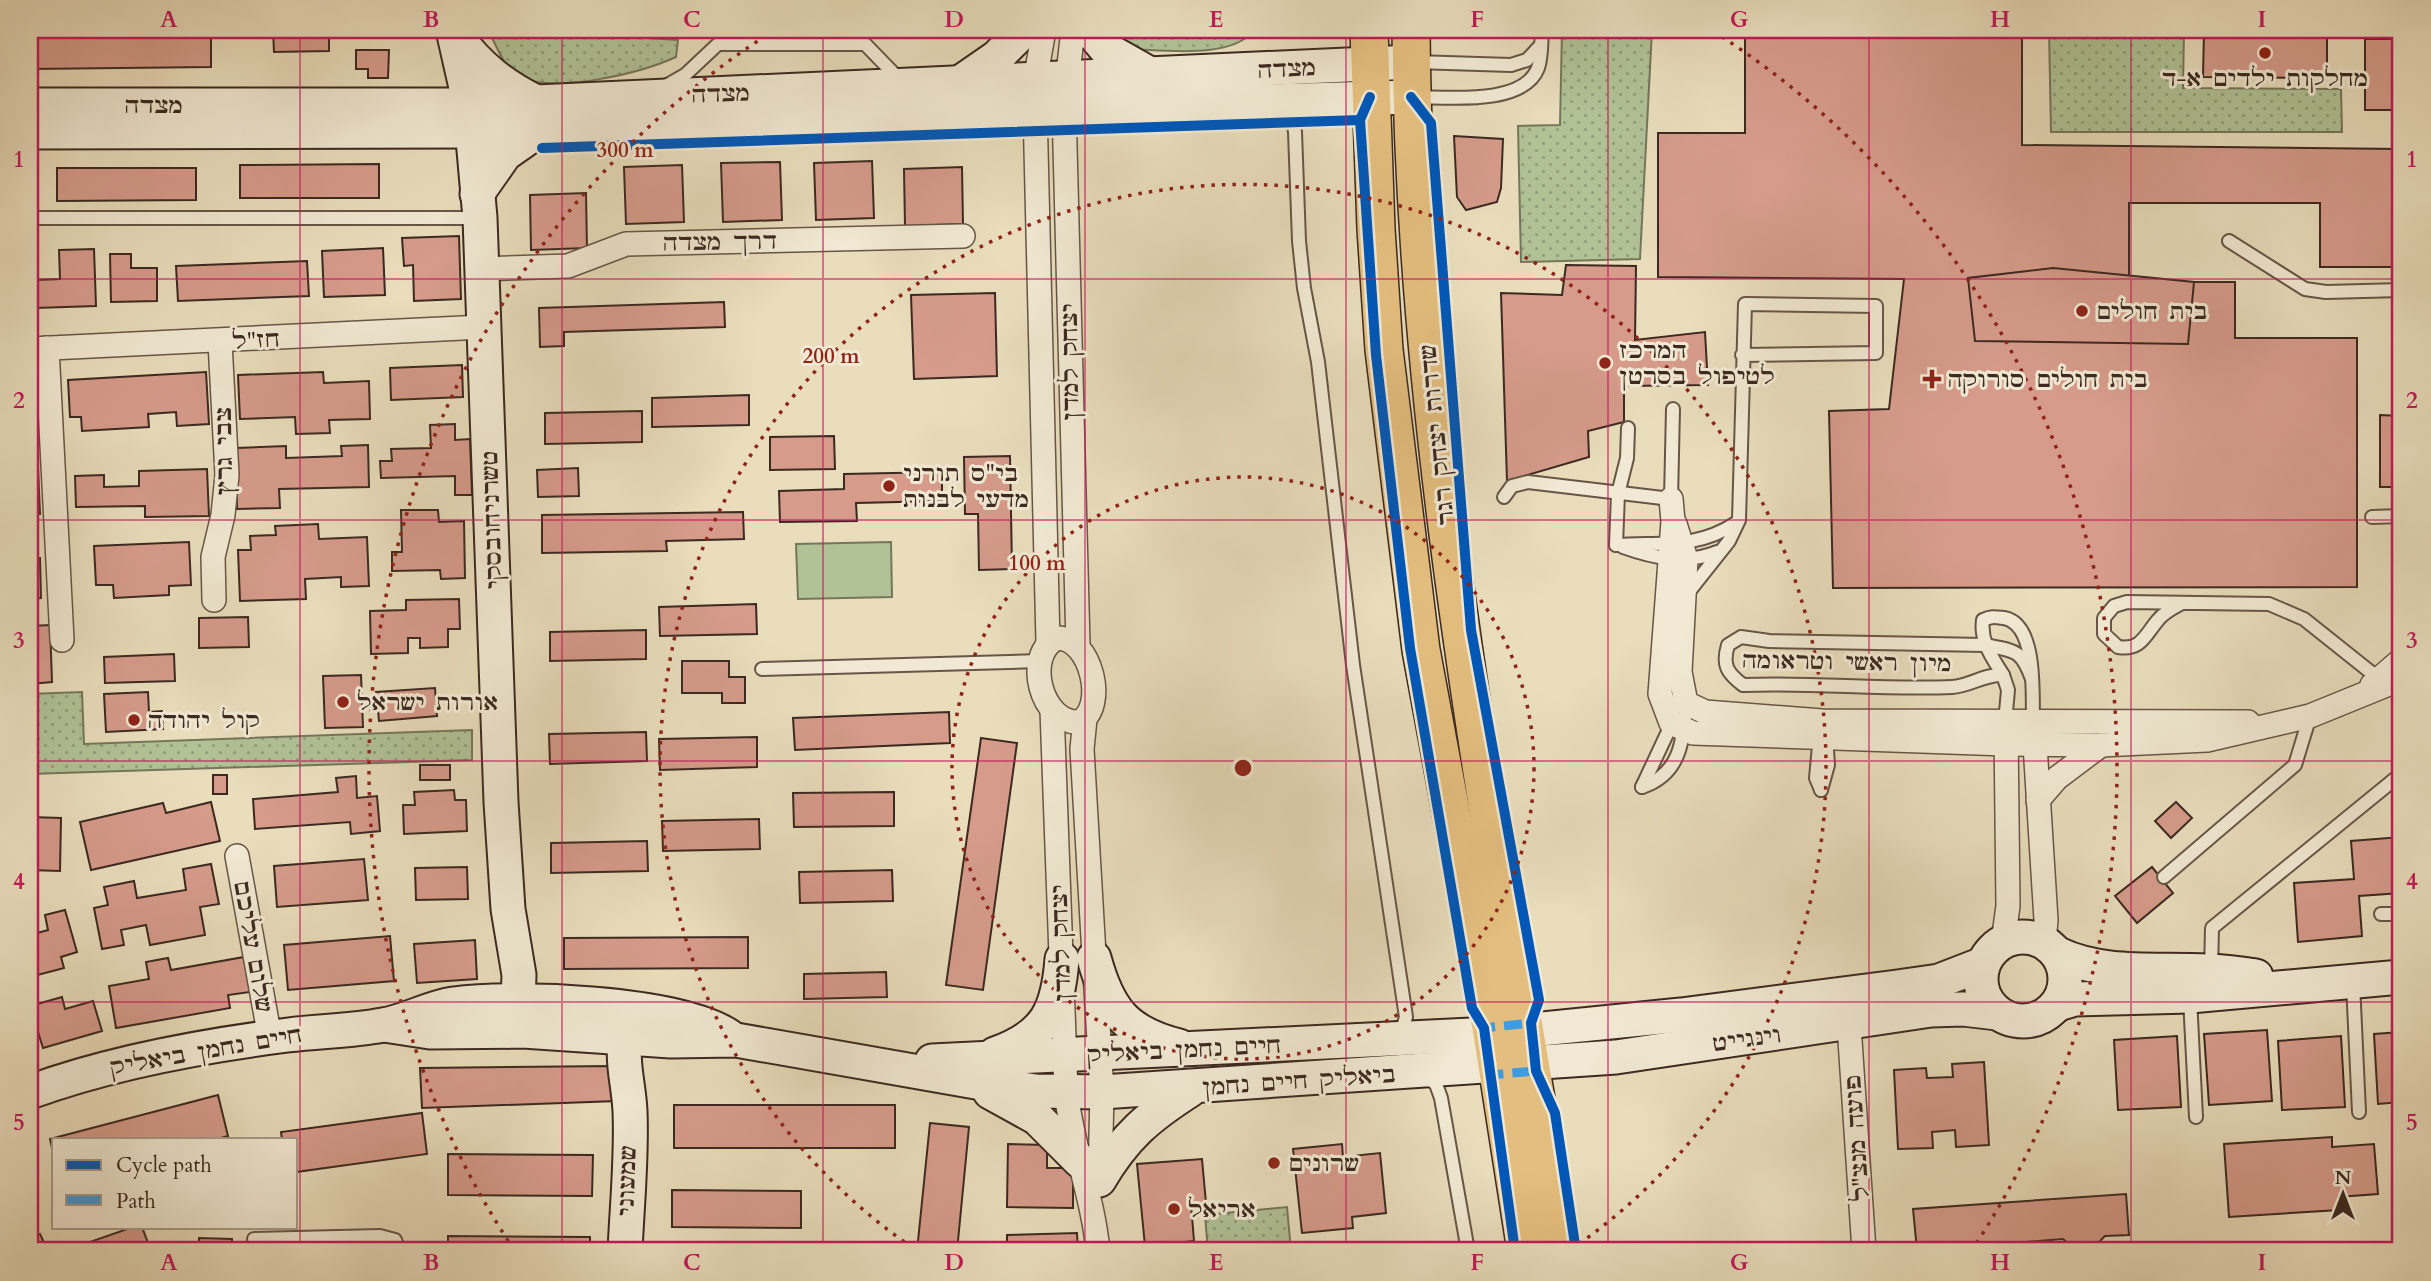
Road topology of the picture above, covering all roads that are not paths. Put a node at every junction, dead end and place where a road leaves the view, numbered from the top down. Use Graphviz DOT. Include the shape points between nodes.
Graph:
graph roads {
  1 [pos="1024,30"];
  2 [pos="1044,30"];
  3 [pos="1073,30"];
  4 [pos="1090,30"];
  5 [pos="1542,30"];
  6 [pos="453,31"];
  7 [pos="1540,46"];
  8 [pos="1411,63"];
  9 [pos="1370,64"];
  10 [pos="1152,75"];
  11 [pos="958,84"];
  12 [pos="916,85"];
  13 [pos="1050,94"];
  14 [pos="633,98"];
  15 [pos="1267,101"];
  16 [pos="30,105"];
  17 [pos="539,115"];
  18 [pos="419,118"];
  19 [pos="471,118"];
  20 [pos="30,132"];
  21 [pos="478,206"];
  22 [pos="30,218"];
  23 [pos="963,236"];
  24 [pos="2229,241"];
  25 [pos="481,269"];
  26 [pos="2401,290"];
  27 [pos="483,327"];
  28 [pos="220,342"];
  29 [pos="38,349"];
  30 [pos="1742,355"];
  31 [pos="1673,409"];
  32 [pos="1628,428"];
  33 [pos="1618,494"];
  34 [pos="1504,497"];
  35 [pos="2401,516"];
  36 [pos="2372,517"];
  37 [pos="1739,520"];
  38 [pos="1675,537"];
  39 [pos="1721,551"];
  40 [pos="1684,598"];
  41 [pos="214,600"];
  42 [pos="2182,603"];
  43 [pos="62,640"];
  44 [pos="1077,645"];
  45 [pos="1985,645"];
  46 [pos="1044,652"];
  47 [pos="2401,660"];
  48 [pos="762,669"];
  49 [pos="2003,675"];
  50 [pos="2032,679"];
  51 [pos="2388,680"];
  52 [pos="1686,703"];
  53 [pos="1052,710"];
  54 [pos="2310,716"];
  55 [pos="1085,719"];
  56 [pos="2272,723"];
  57 [pos="1677,726"];
  58 [pos="1823,732"];
  59 [pos="2006,734"];
  60 [pos="2034,734"];
  61 [pos="2101,746"];
  62 [pos="2401,774"];
  63 [pos="2038,800"];
  64 [pos="237,856"];
  65 [pos="2164,877"];
  66 [pos="2381,914"];
  67 [pos="2401,914"];
  68 [pos="2051,948"];
  69 [pos="1993,953"];
  70 [pos="1078,959"];
  71 [pos="2211,971"];
  72 [pos="2401,977"];
  73 [pos="2353,981"];
  74 [pos="2318,984"];
  75 [pos="2190,996"];
  76 [pos="2058,1004"];
  77 [pos="508,1011"];
  78 [pos="1997,1013"];
  79 [pos="1849,1024"];
  80 [pos="635,1028"];
  81 [pos="270,1038"];
  82 [pos="1392,1039"];
  83 [pos="1504,1044"];
  84 [pos="1195,1050"];
  85 [pos="1065,1055"];
  86 [pos="1101,1055"];
  87 [pos="1531,1066"];
  88 [pos="974,1071"];
  89 [pos="1415,1073"];
  90 [pos="31,1087"];
  91 [pos="1194,1088"];
  92 [pos="1066,1092"];
  93 [pos="1102,1092"];
  94 [pos="2359,1112"];
  95 [pos="2196,1117"];
  96 [pos="1090,1170"];
  97 [pos="254,1239"];
  98 [pos="399,1251"];
  99 [pos="625,1251"];
  100 [pos="1098,1251"];
  101 [pos="1468,1251"];
  102 [pos="1526,1251"];
  103 [pos="1561,1251"];
  104 [pos="1864,1251"];
  1 -- 11 [label="street" via="997,57"];
  2 -- 13 [label="street"];
  3 -- 13 [label="street"];
  4 -- 10 [label="street" via="1105,49"];
  5 -- 7 [label="lane"];
  6 -- 17 [label="street" via="475,62 518,93"];
  6 -- 18 [label="street" via="448,74"];
  6 -- 19 [label="street, טשרניחובסקי"];
  7 -- 8 [label="lane" via="1527,60 1511,65"];
  7 -- 8 [label="lane" via="1538,69 1509,94"];
  8 -- 9 [label="street, מצדה"];
  8 -- 83 [label="main road, שדרות יצחק רגר" via="1437,456"];
  9 -- 10 [label="street, מצדה"];
  9 -- 15 [label="street, מצדה"];
  9 -- 83 [label="main road, שדרות יצחק רגר" via="1384,350 1421,650"];
  10 -- 13 [label="street, מצדה"];
  11 -- 12 [label="street, מצדה"];
  11 -- 13 [label="street, מצדה"];
  12 -- 14 [label="street, מצדה"];
  12 -- 14 [label="lane" via="896,78 865,44 718,44 685,75"];
  13 -- 15 [label="street, מצדה"];
  13 -- 17 [label="street, מצדה"];
  13 -- 44 [label="street, יצחק למדן"];
  13 -- 46 [label="street, יצחק למדן"];
  14 -- 17 [label="street, מצדה"];
  15 -- 82 [label="lane" via="1289,115 1295,132 1304,288 1318,362 1353,665 1406,1017 1402,1033"];
  16 -- 18 [label="street, מצדה"];
  17 -- 19 [label="street, מצדה"];
  17 -- 21 [label="street" via="505,154"];
  18 -- 19 [label="street, מצדה"];
  18 -- 20 [label="street, מצדה"];
  18 -- 21 [label="street" via="452,152"];
  19 -- 21 [label="street, טשרניחובסקי"];
  21 -- 22 [label="lane"];
  21 -- 25 [label="street, טשרניחובסקי"];
  23 -- 25 [label="street, דרך מצדה" via="626,244 568,266"];
  24 -- 26 [label="lane" via="2305,289"];
  25 -- 27 [label="street, טשרניחובסקי"];
  27 -- 28 [label="street, חז\"ל"];
  27 -- 77 [label="street, טשרניחובסקי" via="508,909 498,954"];
  28 -- 29 [label="street, חז\"ל"];
  28 -- 41 [label="street, צבי גרץ" via="228,475 213,556"];
  29 -- 43 [label="street"];
  30 -- 30 [label="lane" via="1876,353 1876,306 1745,304"];
  30 -- 37 [label="lane"];
  31 -- 38 [label="lane"];
  32 -- 33 [label="lane" via="1627,458"];
  33 -- 34 [label="lane" via="1528,482 1512,486"];
  33 -- 38 [label="lane"];
  33 -- 38 [label="lane" via="1616,545"];
  35 -- 36 [label="lane"];
  37 -- 38 [label="lane" via="1715,537"];
  37 -- 39 [label="lane"];
  38 -- 39 [label="lane" via="1702,558"];
  38 -- 40 [label="street"];
  38 -- 57 [label="street" via="1660,694"];
  39 -- 40 [label="lane"];
  40 -- 52 [label="street" via="1680,673"];
  42 -- 42 [label="lane" via="2119,604 2104,618 2104,634 2118,647 2133,648 2165,612"];
  42 -- 51 [label="lane" via="2269,604 2287,610"];
  44 -- 46 [label="street" via="1066,638"];
  44 -- 55 [label="street" via="1093,686 1092,706"];
  45 -- 49 [label="lane"];
  45 -- 49 [label="lane, מיון ראשי וטראומה" via="1769,642 1741,637 1728,645 1724,659 1728,674 1742,685 1955,687 1989,674"];
  45 -- 50 [label="lane, מיון ראשי וטראומה" via="2016,651"];
  45 -- 50 [label="lane" via="1983,620 1990,616 2009,619 2021,629 2030,652"];
  46 -- 48 [label="lane"];
  46 -- 53 [label="street" via="1041,682"];
  47 -- 51 [label="street"];
  49 -- 59 [label="lane" via="2008,690"];
  50 -- 60 [label="lane"];
  51 -- 54 [label="street"];
  52 -- 57 [label="lane"];
  52 -- 58 [label="street" via="1705,712"];
  53 -- 55 [label="street" via="1062,719"];
  53 -- 70 [label="street, יצחק למדן"];
  54 -- 56 [label="street"];
  54 -- 65 [label="lane" via="2295,765"];
  55 -- 70 [label="street, יצחק למדן"];
  56 -- 60 [label="street"];
  56 -- 61 [label="street" via="2207,740"];
  57 -- 58 [label="street" via="1693,733"];
  58 -- 59 [label="street"];
  59 -- 60 [label="street"];
  59 -- 69 [label="street" via="2008,906"];
  60 -- 61 [label="street"];
  60 -- 63 [label="street"];
  61 -- 63 [label="street" via="2057,778"];
  62 -- 71 [label="lane" via="2212,928"];
  63 -- 68 [label="street"];
  64 -- 81 [label="street, שלום עליכם"];
  66 -- 67 [label="lane"];
  68 -- 69 [label="street" via="2031,937 2016,937"];
  68 -- 71 [label="street" via="2078,964"];
  68 -- 76 [label="street" via="2066,974"];
  69 -- 78 [label="street" via="1982,991"];
  69 -- 83 [label="street, וינגייט" via="1939,981"];
  70 -- 84 [label="street" via="1126,1022 1151,1037"];
  70 -- 85 [label="street, יצחק למדן"];
  70 -- 86 [label="street, יצחק למדן"];
  70 -- 88 [label="street" via="1041,1028"];
  71 -- 74 [label="street"];
  72 -- 73 [label="street"];
  73 -- 74 [label="street"];
  73 -- 94 [label="lane"];
  74 -- 75 [label="street"];
  75 -- 76 [label="street" via="2075,999"];
  75 -- 95 [label="lane"];
  76 -- 78 [label="street" via="2036,1020 2009,1019"];
  77 -- 80 [label="street, חיים נחמן ביאליק"];
  77 -- 81 [label="street, חיים נחמן ביאליק" via="430,1032 384,1025"];
  78 -- 79 [label="street, וינגייט" via="1931,1010"];
  79 -- 87 [label="street, וינגייט"];
  79 -- 104 [label="street, פועה מנצ\"ל"];
  80 -- 88 [label="street, חיים נחמן ביאליק" via="682,1016 736,1040 917,1074"];
  80 -- 99 [label="street, שמעוני" via="642,1067 630,1110"];
  81 -- 90 [label="street, חיים נחמן ביאליק" via="195,1048"];
  82 -- 83 [label="street, חיים נחמן ביאליק"];
  82 -- 84 [label="street, חיים נחמן ביאליק"];
  83 -- 87 [label="main road, שדרות יצחק רגר"];
  83 -- 89 [label="street, ביאליק חיים נחמן"];
  83 -- 102 [label="main road, שדרות יצחק רגר"];
  84 -- 86 [label="street, חיים נחמן ביאליק"];
  85 -- 86 [label="street, חיים נחמן ביאליק"];
  85 -- 88 [label="street, חיים נחמן ביאליק"];
  85 -- 92 [label="street, יצחק למדן"];
  86 -- 93 [label="street, יצחק למדן"];
  87 -- 103 [label="main road, שדרות יצחק רגר"];
  88 -- 92 [label="street, חיים נחמן ביאליק"];
  88 -- 96 [label="street" via="1037,1118"];
  89 -- 91 [label="street, ביאליק חיים נחמן"];
  89 -- 101 [label="lane" via="1433,1081 1440,1095"];
  91 -- 93 [label="street, ביאליק חיים נחמן"];
  91 -- 96 [label="street" via="1136,1127"];
  92 -- 93 [label="street, חיים נחמן ביאליק"];
  92 -- 96 [label="street, יצחק למדן"];
  93 -- 96 [label="street, יצחק למדן"];
  96 -- 100 [label="street"];
  97 -- 98 [label="lane" via="380,1236 395,1240"];
}
